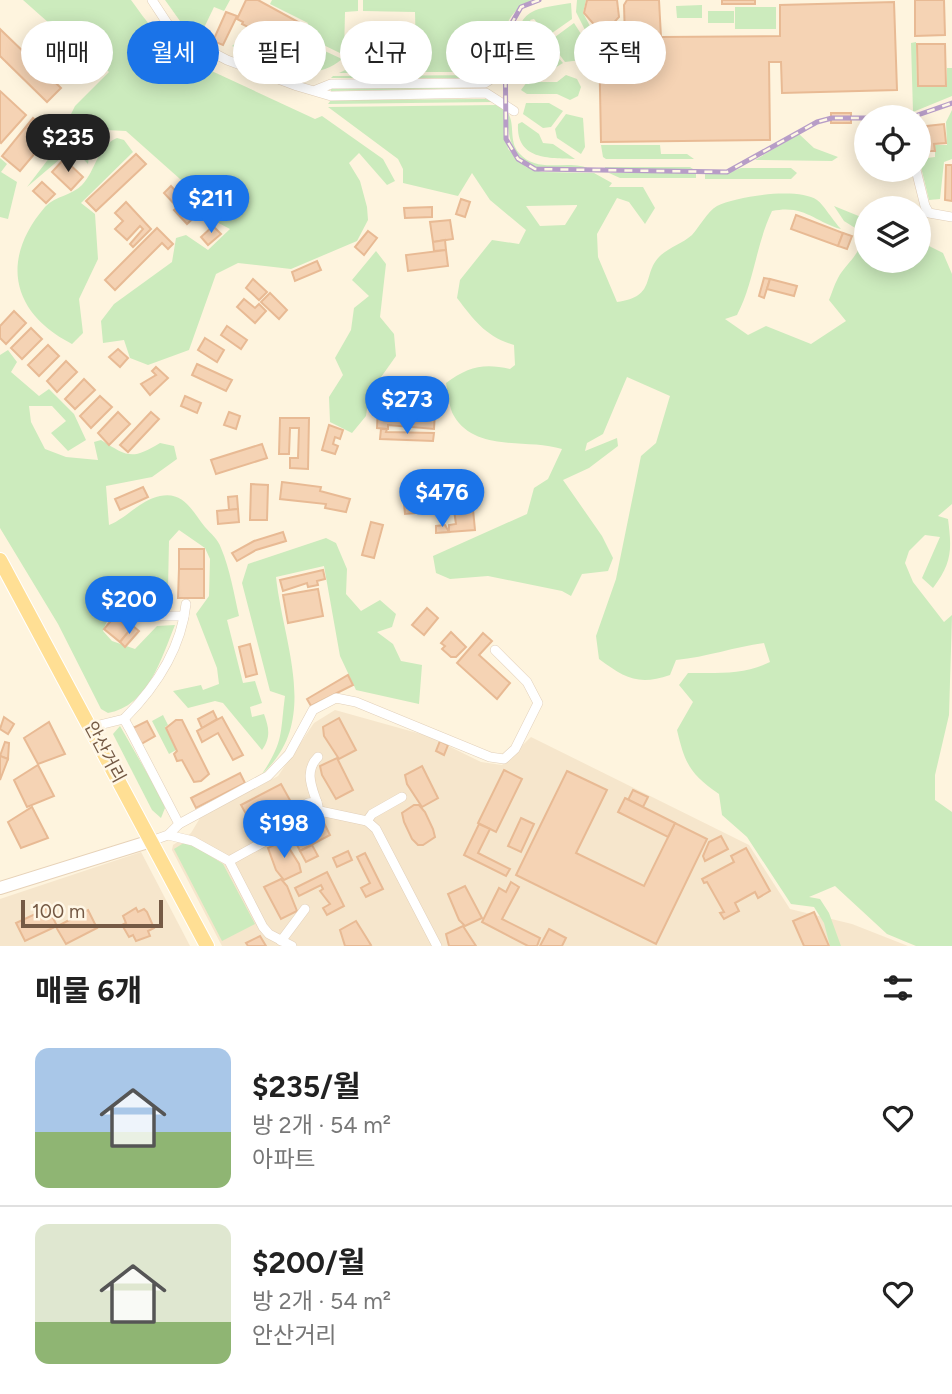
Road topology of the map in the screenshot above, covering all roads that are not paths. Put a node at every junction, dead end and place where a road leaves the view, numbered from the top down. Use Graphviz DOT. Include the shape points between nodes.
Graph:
graph roads {
  1 [pos="152,0"];
  2 [pos="490,84"];
  3 [pos="485,88"];
  4 [pos="514,111"];
  5 [pos="919,182"];
  6 [pos="952,217"];
  7 [pos="0,560"];
  8 [pos="186,604"];
  9 [pos="132,616"];
  10 [pos="184,616"];
  11 [pos="495,650"];
  12 [pos="124,719"];
  13 [pos="90,727"];
  14 [pos="318,757"];
  15 [pos="402,797"];
  16 [pos="318,806"];
  17 [pos="366,821"];
  18 [pos="179,824"];
  19 [pos="254,831"];
  20 [pos="168,835"];
  21 [pos="151,841"];
  22 [pos="229,861"];
  23 [pos="0,888"];
  24 [pos="305,909"];
  25 [pos="281,941"];
  26 [pos="207,946"];
  27 [pos="292,946"];
  28 [pos="437,946"];
  1 -- 3 [label="street" via="169,26 199,45 264,75 331,96"];
  2 -- 3 [label="street"];
  3 -- 4 [label="street"];
  5 -- 6 [label="street" via="929,213"];
  7 -- 13 [label="main road, 안산거리"];
  8 -- 10 [label="street"];
  9 -- 10 [label="street"];
  10 -- 12 [label="street" via="176,648 152,690"];
  11 -- 18 [label="street" via="527,682 538,703 515,749 504,759 336,698 313,710 289,754 268,776"];
  12 -- 13 [label="street"];
  12 -- 18 [label="street"];
  13 -- 21 [label="main road, 안산거리"];
  14 -- 16 [label="street" via="311,764 309,778"];
  15 -- 17 [label="street"];
  16 -- 17 [label="street"];
  16 -- 19 [label="street" via="307,803"];
  16 -- 22 [label="street"];
  17 -- 28 [label="street" via="376,830"];
  18 -- 20 [label="street"];
  20 -- 21 [label="street"];
  20 -- 22 [label="street" via="193,841"];
  21 -- 23 [label="street"];
  21 -- 26 [label="main road, 안산거리"];
  22 -- 25 [label="street" via="263,927"];
  24 -- 25 [label="street"];
  25 -- 27 [label="street"];
}
